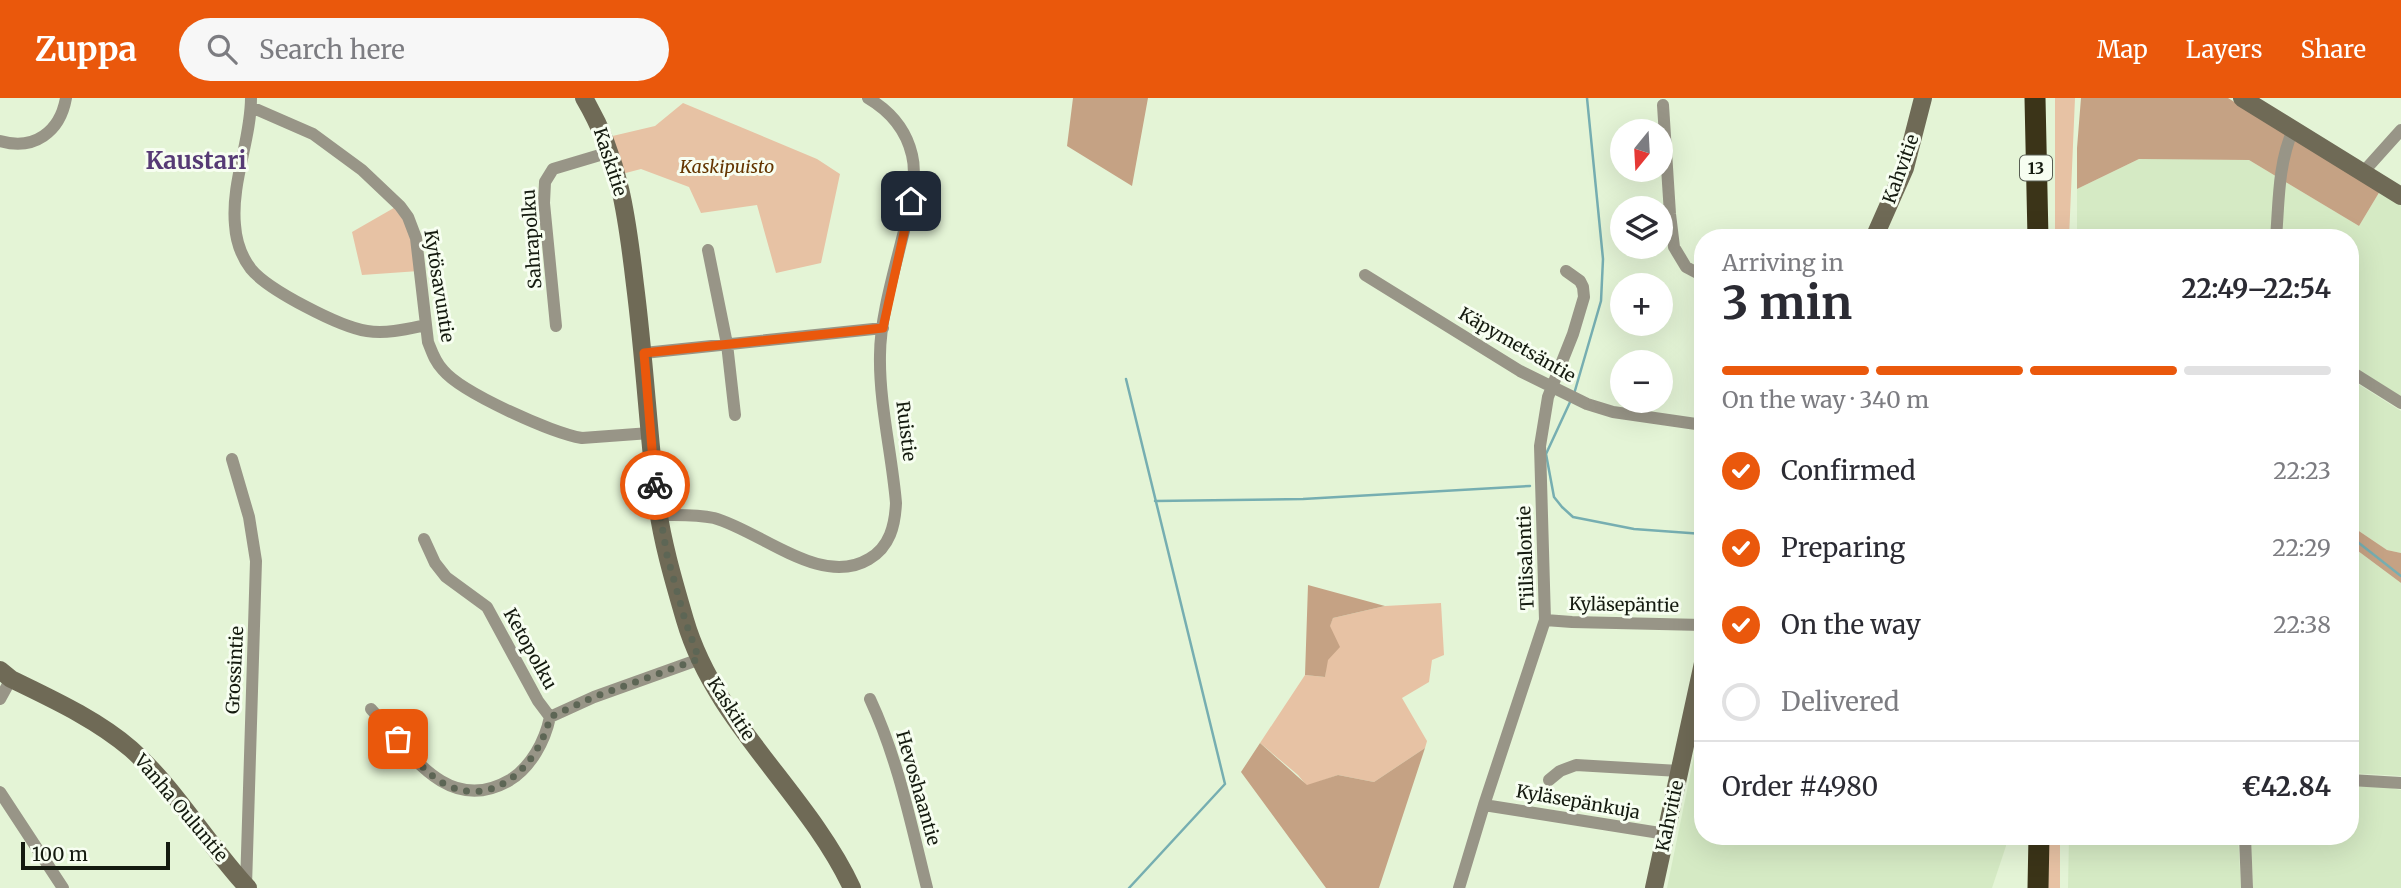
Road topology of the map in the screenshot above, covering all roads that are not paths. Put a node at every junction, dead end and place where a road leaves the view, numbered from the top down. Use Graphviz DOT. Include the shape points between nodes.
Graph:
graph roads {
  1 [pos="65,98"];
  2 [pos="584,98"];
  3 [pos="868,98"];
  4 [pos="1923,98"];
  5 [pos="2035,98"];
  6 [pos="2048,98"];
  7 [pos="2242,98"];
  8 [pos="251,103"];
  9 [pos="1663,105"];
  10 [pos="2293,130"];
  11 [pos="2401,130"];
  12 [pos="0,141"];
  13 [pos="610,152"];
  14 [pos="2361,171"];
  15 [pos="2401,196"];
  16 [pos="1878,229"];
  17 [pos="2038,229"];
  18 [pos="2050,229"];
  19 [pos="2277,229"];
  20 [pos="708,250"];
  21 [pos="1566,271"];
  22 [pos="1694,271"];
  23 [pos="1365,275"];
  24 [pos="426,325"];
  25 [pos="556,326"];
  26 [pos="883,328"];
  27 [pos="727,344"];
  28 [pos="644,353"];
  29 [pos="2359,377"];
  30 [pos="1551,387"];
  31 [pos="2401,403"];
  32 [pos="735,415"];
  33 [pos="1694,424"];
  34 [pos="650,433"];
  35 [pos="232,459"];
  36 [pos="660,515"];
  37 [pos="424,539"];
  38 [pos="1545,620"];
  39 [pos="1694,625"];
  40 [pos="699,659"];
  41 [pos="5,674"];
  42 [pos="0,699"];
  43 [pos="870,699"];
  44 [pos="1694,704"];
  45 [pos="371,709"];
  46 [pos="550,717"];
  47 [pos="1679,771"];
  48 [pos="1549,780"];
  49 [pos="2359,781"];
  50 [pos="2401,783"];
  51 [pos="0,792"];
  52 [pos="1484,804"];
  53 [pos="1666,834"];
  54 [pos="2039,845"];
  55 [pos="2245,845"];
  56 [pos="2038,886"];
  57 [pos="247,887"];
  58 [pos="63,888"];
  59 [pos="852,888"];
  60 [pos="927,888"];
  61 [pos="1460,888"];
  62 [pos="1654,888"];
  63 [pos="2247,888"];
  1 -- 12 [label="street" via="55,128 44,137 18,144"];
  2 -- 13 [label="street, Kaskitie"];
  3 -- 26 [label="street, Ruistie" via="896,120 913,156 911,201"];
  4 -- 16 [label="street, Kahvitie" via="1905,168"];
  5 -- 17 [label="highway, 13"];
  6 -- 18 [label="highway, 13"];
  7 -- 10 [label="street"];
  8 -- 24 [label="street, Kytösavuntie" via="313,134 370,176 400,206 416,238"];
  8 -- 24 [label="street" via="234,223 239,248 250,268 306,306 352,327 397,331"];
  9 -- 22 [label="street" via="1674,247"];
  10 -- 14 [label="street"];
  10 -- 19 [label="street" via="2281,169"];
  11 -- 14 [label="street"];
  13 -- 25 [label="street, Sahrapolku" via="554,169 545,182"];
  13 -- 28 [label="street, Kaskitie" via="620,183"];
  14 -- 15 [label="street"];
  20 -- 27 [label="street"];
  21 -- 30 [label="street, Tiilisalontie" via="1580,281 1584,298"];
  23 -- 30 [label="street, Käpymetsäntie"];
  24 -- 34 [label="street, Kytösavuntie" via="433,355 452,380 533,421 582,438"];
  26 -- 27 [label="street"];
  26 -- 36 [label="street, Ruistie" via="881,373 896,503 891,534 873,557 851,566 828,567 714,518"];
  27 -- 28 [label="street"];
  27 -- 32 [label="street"];
  28 -- 34 [label="street, Kaskitie"];
  29 -- 31 [label="street"];
  30 -- 33 [label="street, Käpymetsäntie" via="1613,412"];
  30 -- 38 [label="street, Tiilisalontie" via="1539,462"];
  34 -- 36 [label="street, Kaskitie"];
  35 -- 57 [label="street, Grossintie" via="256,561"];
  36 -- 40 [label="street, Kaskitie" via="667,555"];
  37 -- 46 [label="street, Ketopolku" via="446,577 487,607"];
  38 -- 39 [label="street, Kyläsepäntie"];
  38 -- 52 [label="street, Tiilisalontie"];
  40 -- 46 [label="street"];
  40 -- 59 [label="street, Kaskitie" via="733,716 813,821"];
  41 -- 42 [label="street"];
  41 -- 57 [label="street, Vanha Ouluntie" via="89,720 130,749 162,781"];
  43 -- 60 [label="street, Hevoshaantie" via="895,762"];
  44 -- 47 [label="street, Kahvitie"];
  45 -- 46 [label="street" via="434,778 466,792 483,792 517,776 540,744"];
  47 -- 48 [label="street" via="1585,764 1567,767"];
  47 -- 53 [label="street, Kahvitie"];
  49 -- 50 [label="street"];
  51 -- 58 [label="street"];
  52 -- 53 [label="street, Kyläsepänkuja"];
  52 -- 61 [label="street, Tiilisalontie"];
  53 -- 62 [label="street, Kahvitie"];
  54 -- 56 [label="highway"];
  55 -- 63 [label="street"];
}
